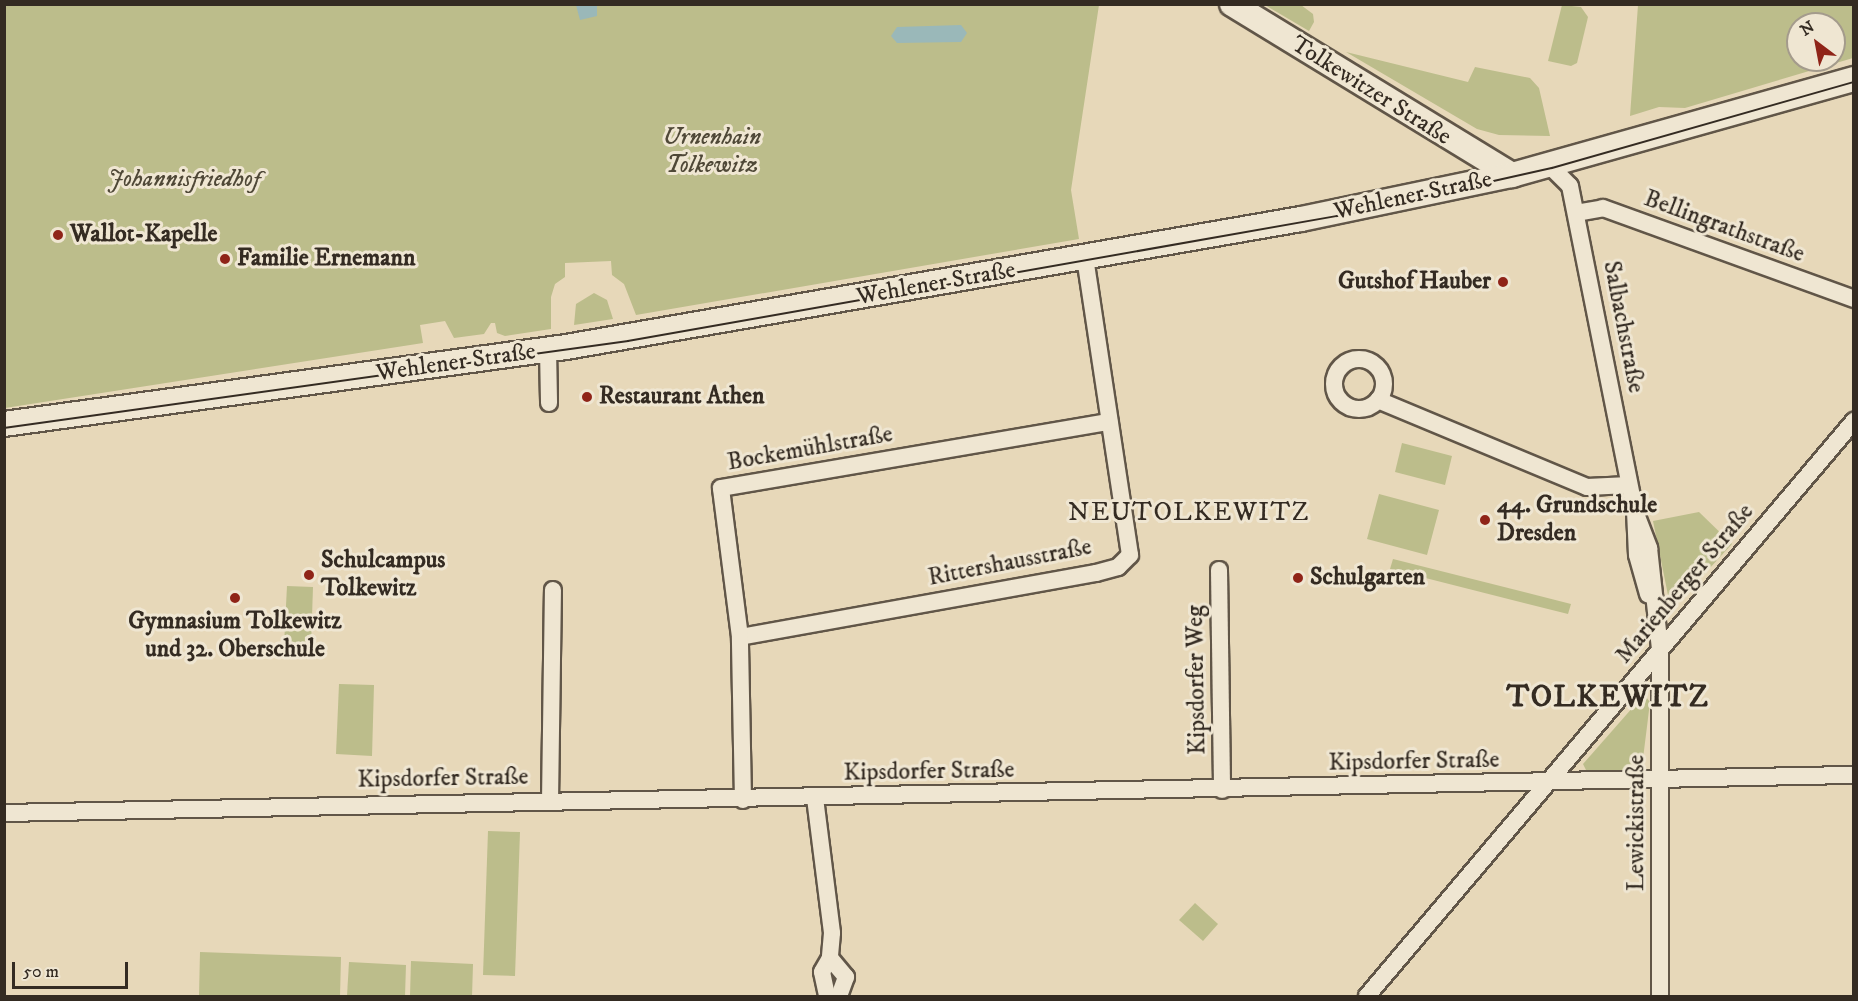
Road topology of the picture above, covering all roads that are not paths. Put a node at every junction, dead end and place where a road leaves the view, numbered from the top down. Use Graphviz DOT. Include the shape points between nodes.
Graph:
graph roads {
  1 [pos="1232,4"];
  2 [pos="1854,79"];
  3 [pos="1544,167"];
  4 [pos="1512,175"];
  5 [pos="1576,213"];
  6 [pos="1085,258"];
  7 [pos="1854,299"];
  8 [pos="548,350"];
  9 [pos="1378,400"];
  10 [pos="549,403"];
  11 [pos="1854,421"];
  12 [pos="1109,422"];
  13 [pos="4,424"];
  14 [pos="1629,485"];
  15 [pos="1219,570"];
  16 [pos="553,590"];
  17 [pos="740,637"];
  18 [pos="1660,650"];
  19 [pos="1854,775"];
  20 [pos="1660,781"];
  21 [pos="1548,783"];
  22 [pos="1222,790"];
  23 [pos="815,798"];
  24 [pos="743,800"];
  25 [pos="550,802"];
  26 [pos="4,813"];
  27 [pos="830,958"];
  28 [pos="827,996"];
  29 [pos="839,996"];
  30 [pos="1367,996"];
  31 [pos="1660,996"];
  1 -- 4 [label="main road, Tolkewitzer Straße"];
  2 -- 3 [label="main road, Wehlener Straße"];
  3 -- 4 [label="main road, Wehlener Straße"];
  3 -- 5 [label="street, Salbachstraße" via="1552,168 1570,186"];
  4 -- 6 [label="main road, Wehlener Straße" via="1322,215"];
  5 -- 7 [label="street, Bellingrathstraße" via="1603,208"];
  5 -- 14 [label="street, Salbachstraße"];
  6 -- 8 [label="main road, Wehlener Straße"];
  6 -- 12 [label="street, Rittershausstraße"];
  8 -- 10 [label="street"];
  8 -- 13 [label="main road, Wehlener Straße"];
  9 -- 14 [label="street" via="1587,487"];
  11 -- 18 [label="street, Marienberger Straße"];
  12 -- 17 [label="street, Rittershausstraße" via="1132,545 1130,555 1118,567"];
  12 -- 17 [label="street, Bockemühlstraße" via="721,488"];
  14 -- 18 [label="street, Salbachstraße" via="1649,548"];
  15 -- 22 [label="street, Kipsdorfer Weg"];
  16 -- 25 [label="street"];
  17 -- 24 [label="street, Bockemühlstraße"];
  18 -- 20 [label="street, Lewickistraße"];
  18 -- 21 [label="street, Marienberger Straße"];
  19 -- 20 [label="street, Kipsdorfer Straße"];
  20 -- 21 [label="street, Kipsdorfer Straße"];
  20 -- 31 [label="street, Lewickistraße"];
  21 -- 22 [label="street, Kipsdorfer Straße"];
  21 -- 30 [label="street, Marienberger Straße"];
  22 -- 23 [label="street, Kipsdorfer Straße"];
  23 -- 24 [label="street, Kipsdorfer Straße"];
  23 -- 27 [label="street" via="832,933"];
  24 -- 25 [label="street, Kipsdorfer Straße"];
  25 -- 26 [label="street, Kipsdorfer Straße"];
  27 -- 28 [label="street" via="822,972"];
  27 -- 29 [label="street" via="846,977"];
}
